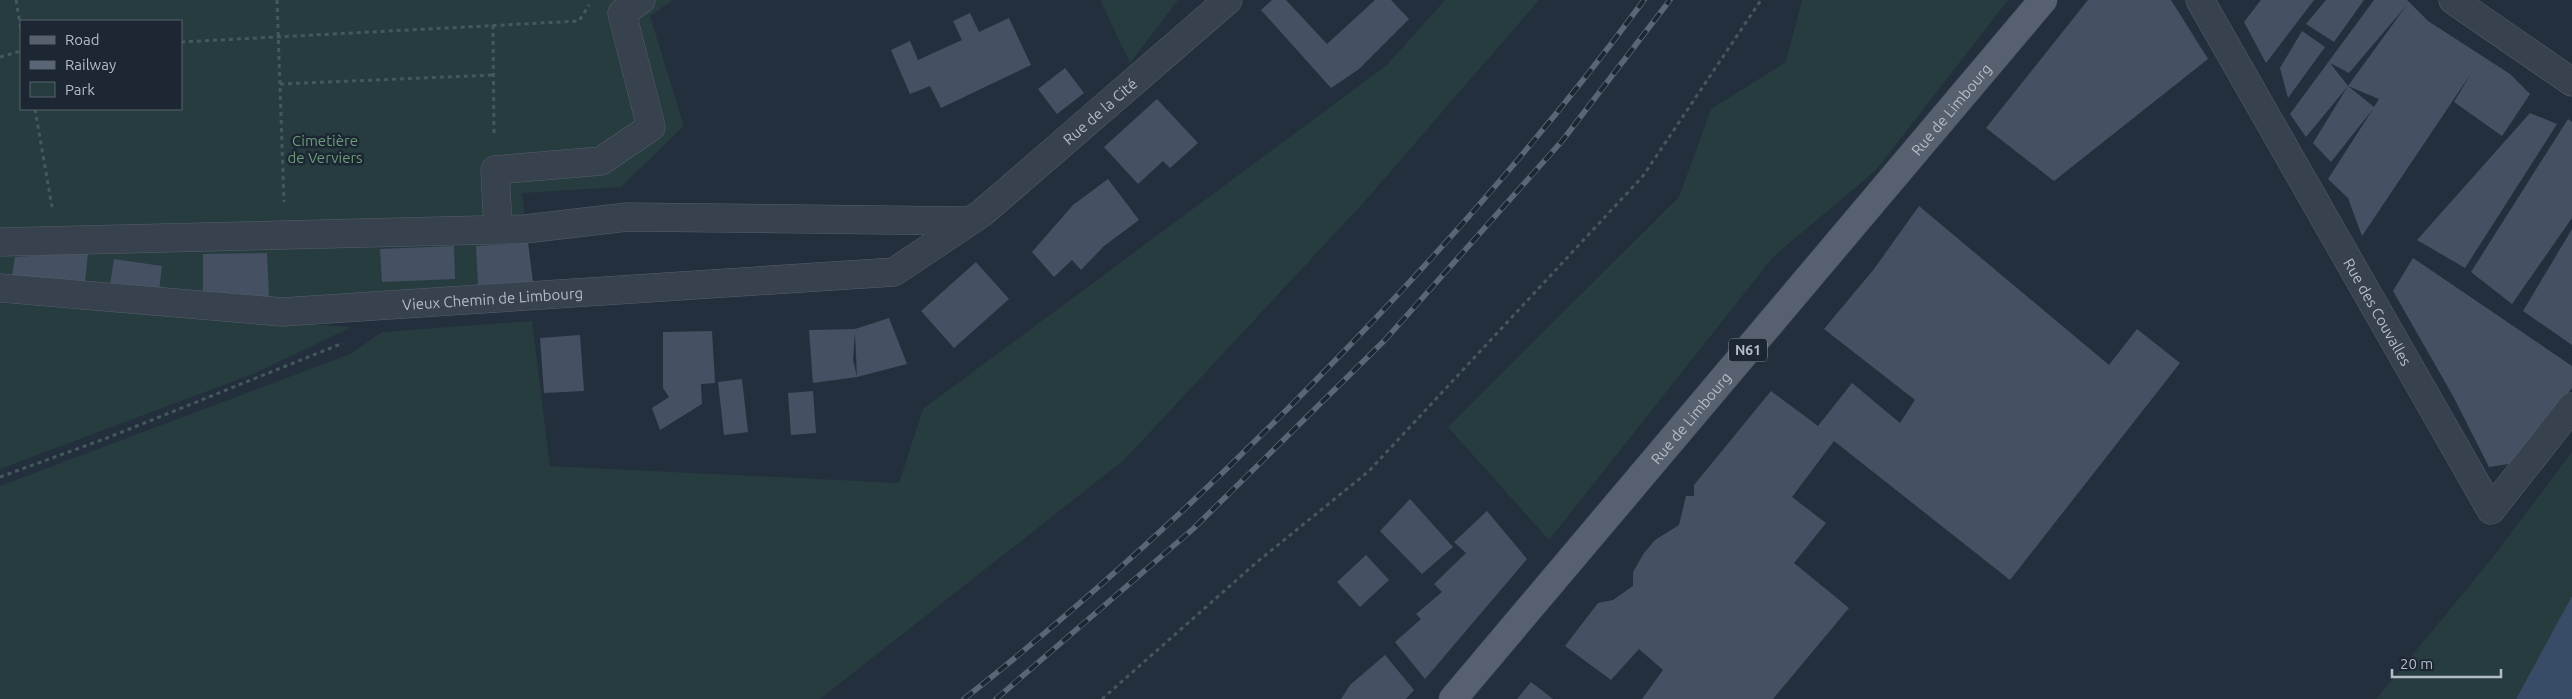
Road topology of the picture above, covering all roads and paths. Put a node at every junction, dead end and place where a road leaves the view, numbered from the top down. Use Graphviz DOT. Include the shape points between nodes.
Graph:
graph roads {
  1 [pos="16,0"];
  2 [pos="277,0"];
  3 [pos="592,0"];
  4 [pos="640,0"];
  5 [pos="1228,0"];
  6 [pos="1760,0"];
  7 [pos="2044,0"];
  8 [pos="2200,0"];
  9 [pos="2453,0"];
  10 [pos="20,24"];
  11 [pos="494,25"];
  12 [pos="279,37"];
  13 [pos="182,42"];
  14 [pos="20,51"];
  15 [pos="0,57"];
  16 [pos="494,75"];
  17 [pos="2572,82"];
  18 [pos="280,84"];
  19 [pos="35,110"];
  20 [pos="495,170"];
  21 [pos="969,221"];
  22 [pos="498,228"];
  23 [pos="285,235"];
  24 [pos="58,240"];
  25 [pos="0,242"];
  26 [pos="0,288"];
  27 [pos="347,341"];
  28 [pos="2572,407"];
  29 [pos="0,477"];
  30 [pos="1102,699"];
  31 [pos="1453,699"];
  1 -- 10 [label="path"];
  2 -- 12 [label="path"];
  3 -- 11 [label="path" via="579,20"];
  4 -- 20 [label="street" via="622,13 651,127 601,160"];
  5 -- 21 [label="street, Rue de la Cité"];
  6 -- 30 [label="path" via="1643,176 1369,471 1257,562"];
  7 -- 31 [label="main road, Rue de Limbourg / N61"];
  8 -- 28 [label="street, Rue des Couvalles" via="2491,510"];
  9 -- 17 [label="street"];
  11 -- 12 [label="path"];
  11 -- 16 [label="path"];
  12 -- 13 [label="path"];
  12 -- 18 [label="path"];
  14 -- 15 [label="path"];
  16 -- 18 [label="path"];
  16 -- 20 [label="path"];
  18 -- 23 [label="path"];
  19 -- 24 [label="path"];
  20 -- 22 [label="street"];
  21 -- 22 [label="street" via="627,217 525,229"];
  21 -- 26 [label="street, Vieux Chemin de Limbourg" via="894,272 282,312"];
  22 -- 23 [label="street"];
  23 -- 24 [label="street"];
  24 -- 25 [label="street"];
  27 -- 29 [label="path" via="107,438"];
}
